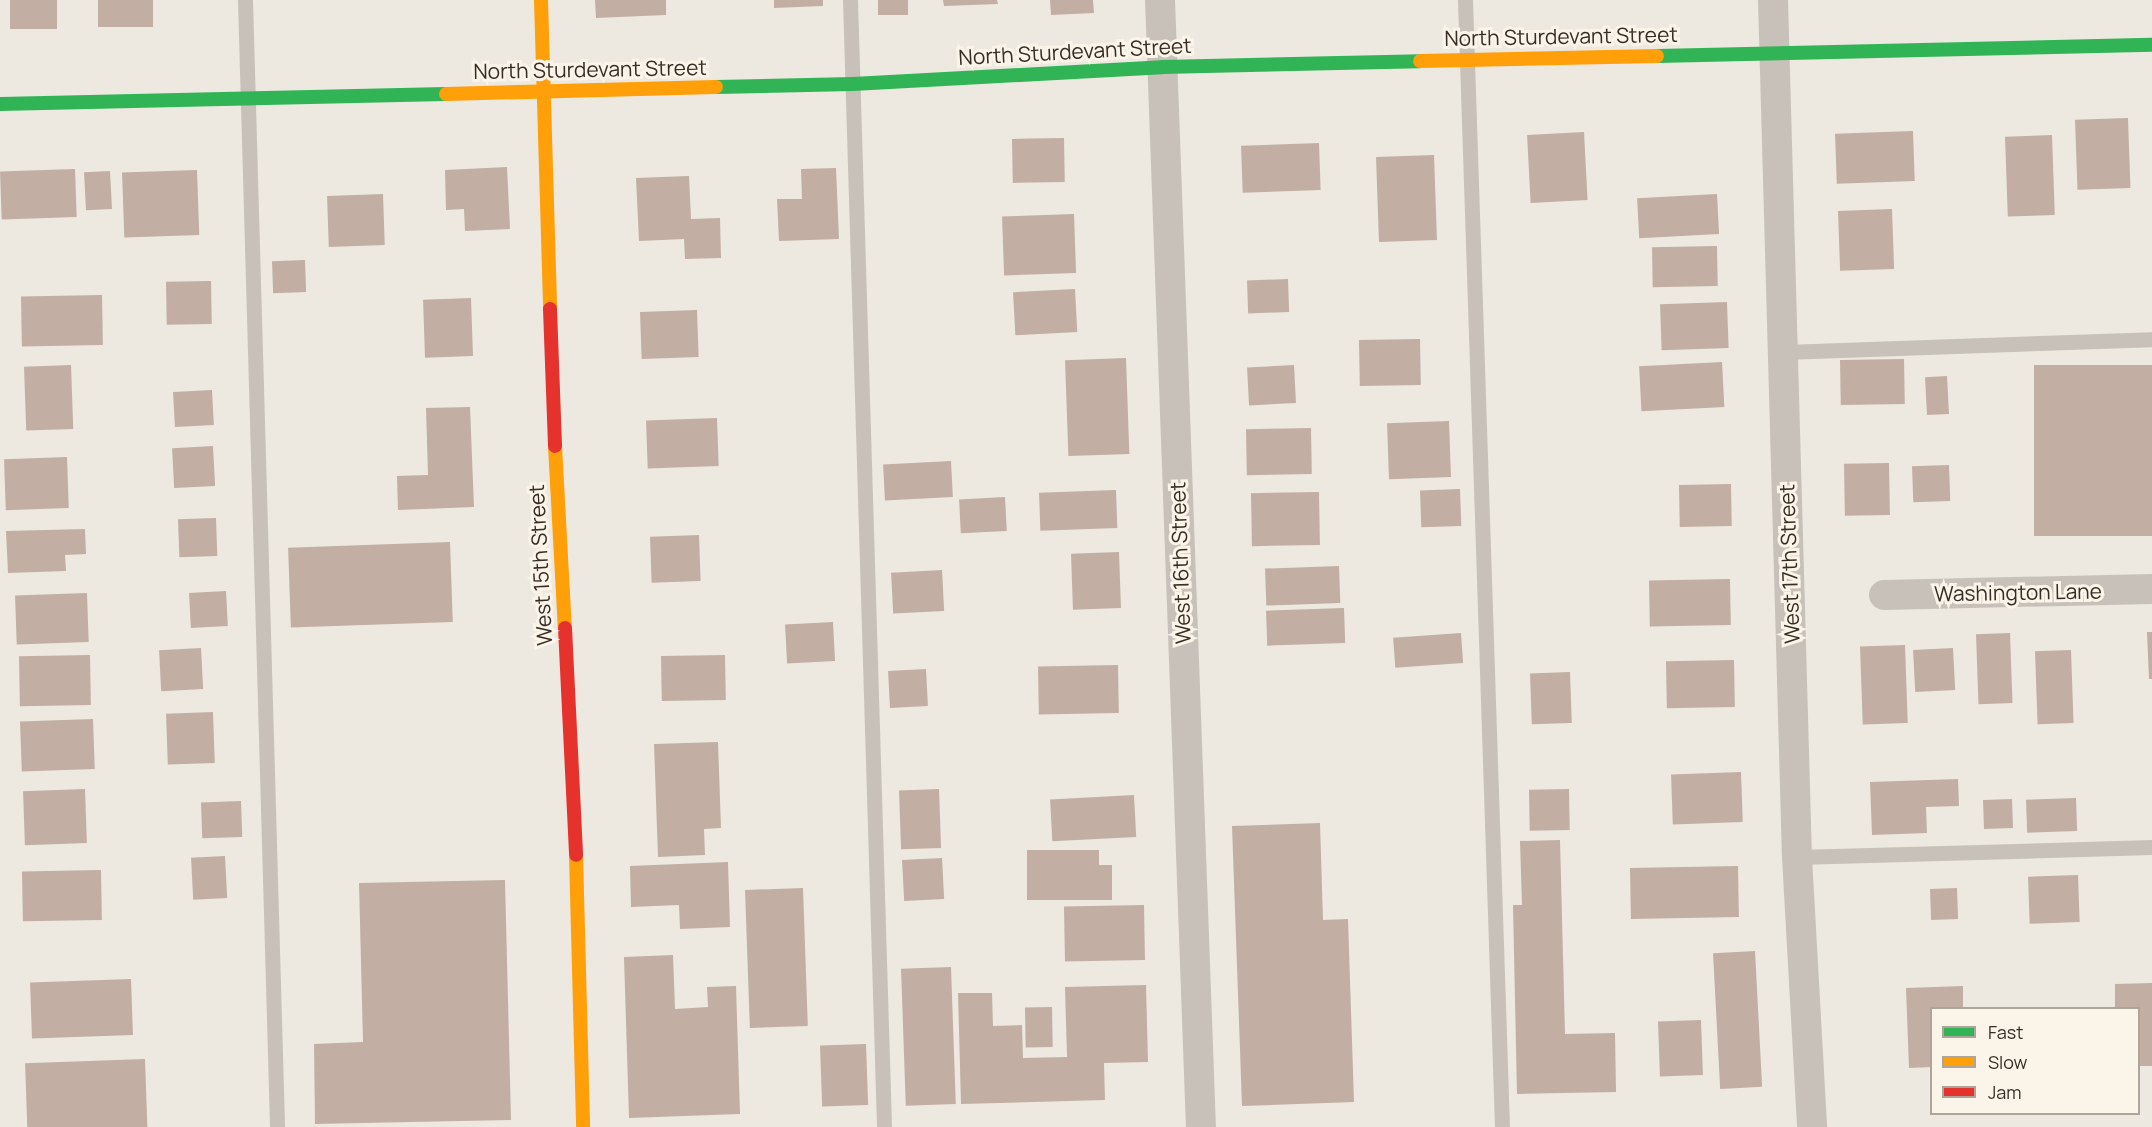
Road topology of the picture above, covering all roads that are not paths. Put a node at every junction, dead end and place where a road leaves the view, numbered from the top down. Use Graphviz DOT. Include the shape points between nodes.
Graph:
graph roads {
  1 [pos="245,0"];
  2 [pos="541,0"];
  3 [pos="850,0"];
  4 [pos="1160,0"];
  5 [pos="1465,0"];
  6 [pos="1773,0"];
  7 [pos="2152,45"];
  8 [pos="1775,52"];
  9 [pos="1467,59"];
  10 [pos="1162,67"];
  11 [pos="853,84"];
  12 [pos="543,92"];
  13 [pos="248,98"];
  14 [pos="0,104"];
  15 [pos="2152,339"];
  16 [pos="1784,352"];
  17 [pos="2152,589"];
  18 [pos="1884,595"];
  19 [pos="2152,847"];
  20 [pos="1797,857"];
  21 [pos="277,1127"];
  22 [pos="583,1127"];
  23 [pos="884,1127"];
  24 [pos="1200,1127"];
  25 [pos="1502,1127"];
  26 [pos="1812,1127"];
  1 -- 13 [label="lane"];
  2 -- 12 [label="street, West 15th Street"];
  3 -- 11 [label="lane"];
  4 -- 10 [label="street, West 16th Street"];
  5 -- 9 [label="lane"];
  6 -- 8 [label="street, West 17th Street"];
  7 -- 8 [label="street, North Sturdevant Street"];
  8 -- 9 [label="street, North Sturdevant Street"];
  8 -- 16 [label="street, West 17th Street"];
  9 -- 10 [label="street, North Sturdevant Street"];
  9 -- 25 [label="lane"];
  10 -- 11 [label="street, North Sturdevant Street"];
  10 -- 24 [label="street, West 16th Street"];
  11 -- 12 [label="street, North Sturdevant Street"];
  11 -- 23 [label="lane"];
  12 -- 13 [label="street, North Sturdevant Street"];
  12 -- 22 [label="street, West 15th Street" via="552,389 575,826"];
  13 -- 14 [label="street, North Sturdevant Street"];
  13 -- 21 [label="lane"];
  15 -- 16 [label="lane"];
  16 -- 20 [label="street, West 17th Street"];
  17 -- 18 [label="street, Washington Lane"];
  19 -- 20 [label="lane"];
  20 -- 26 [label="street, West 17th Street"];
}
